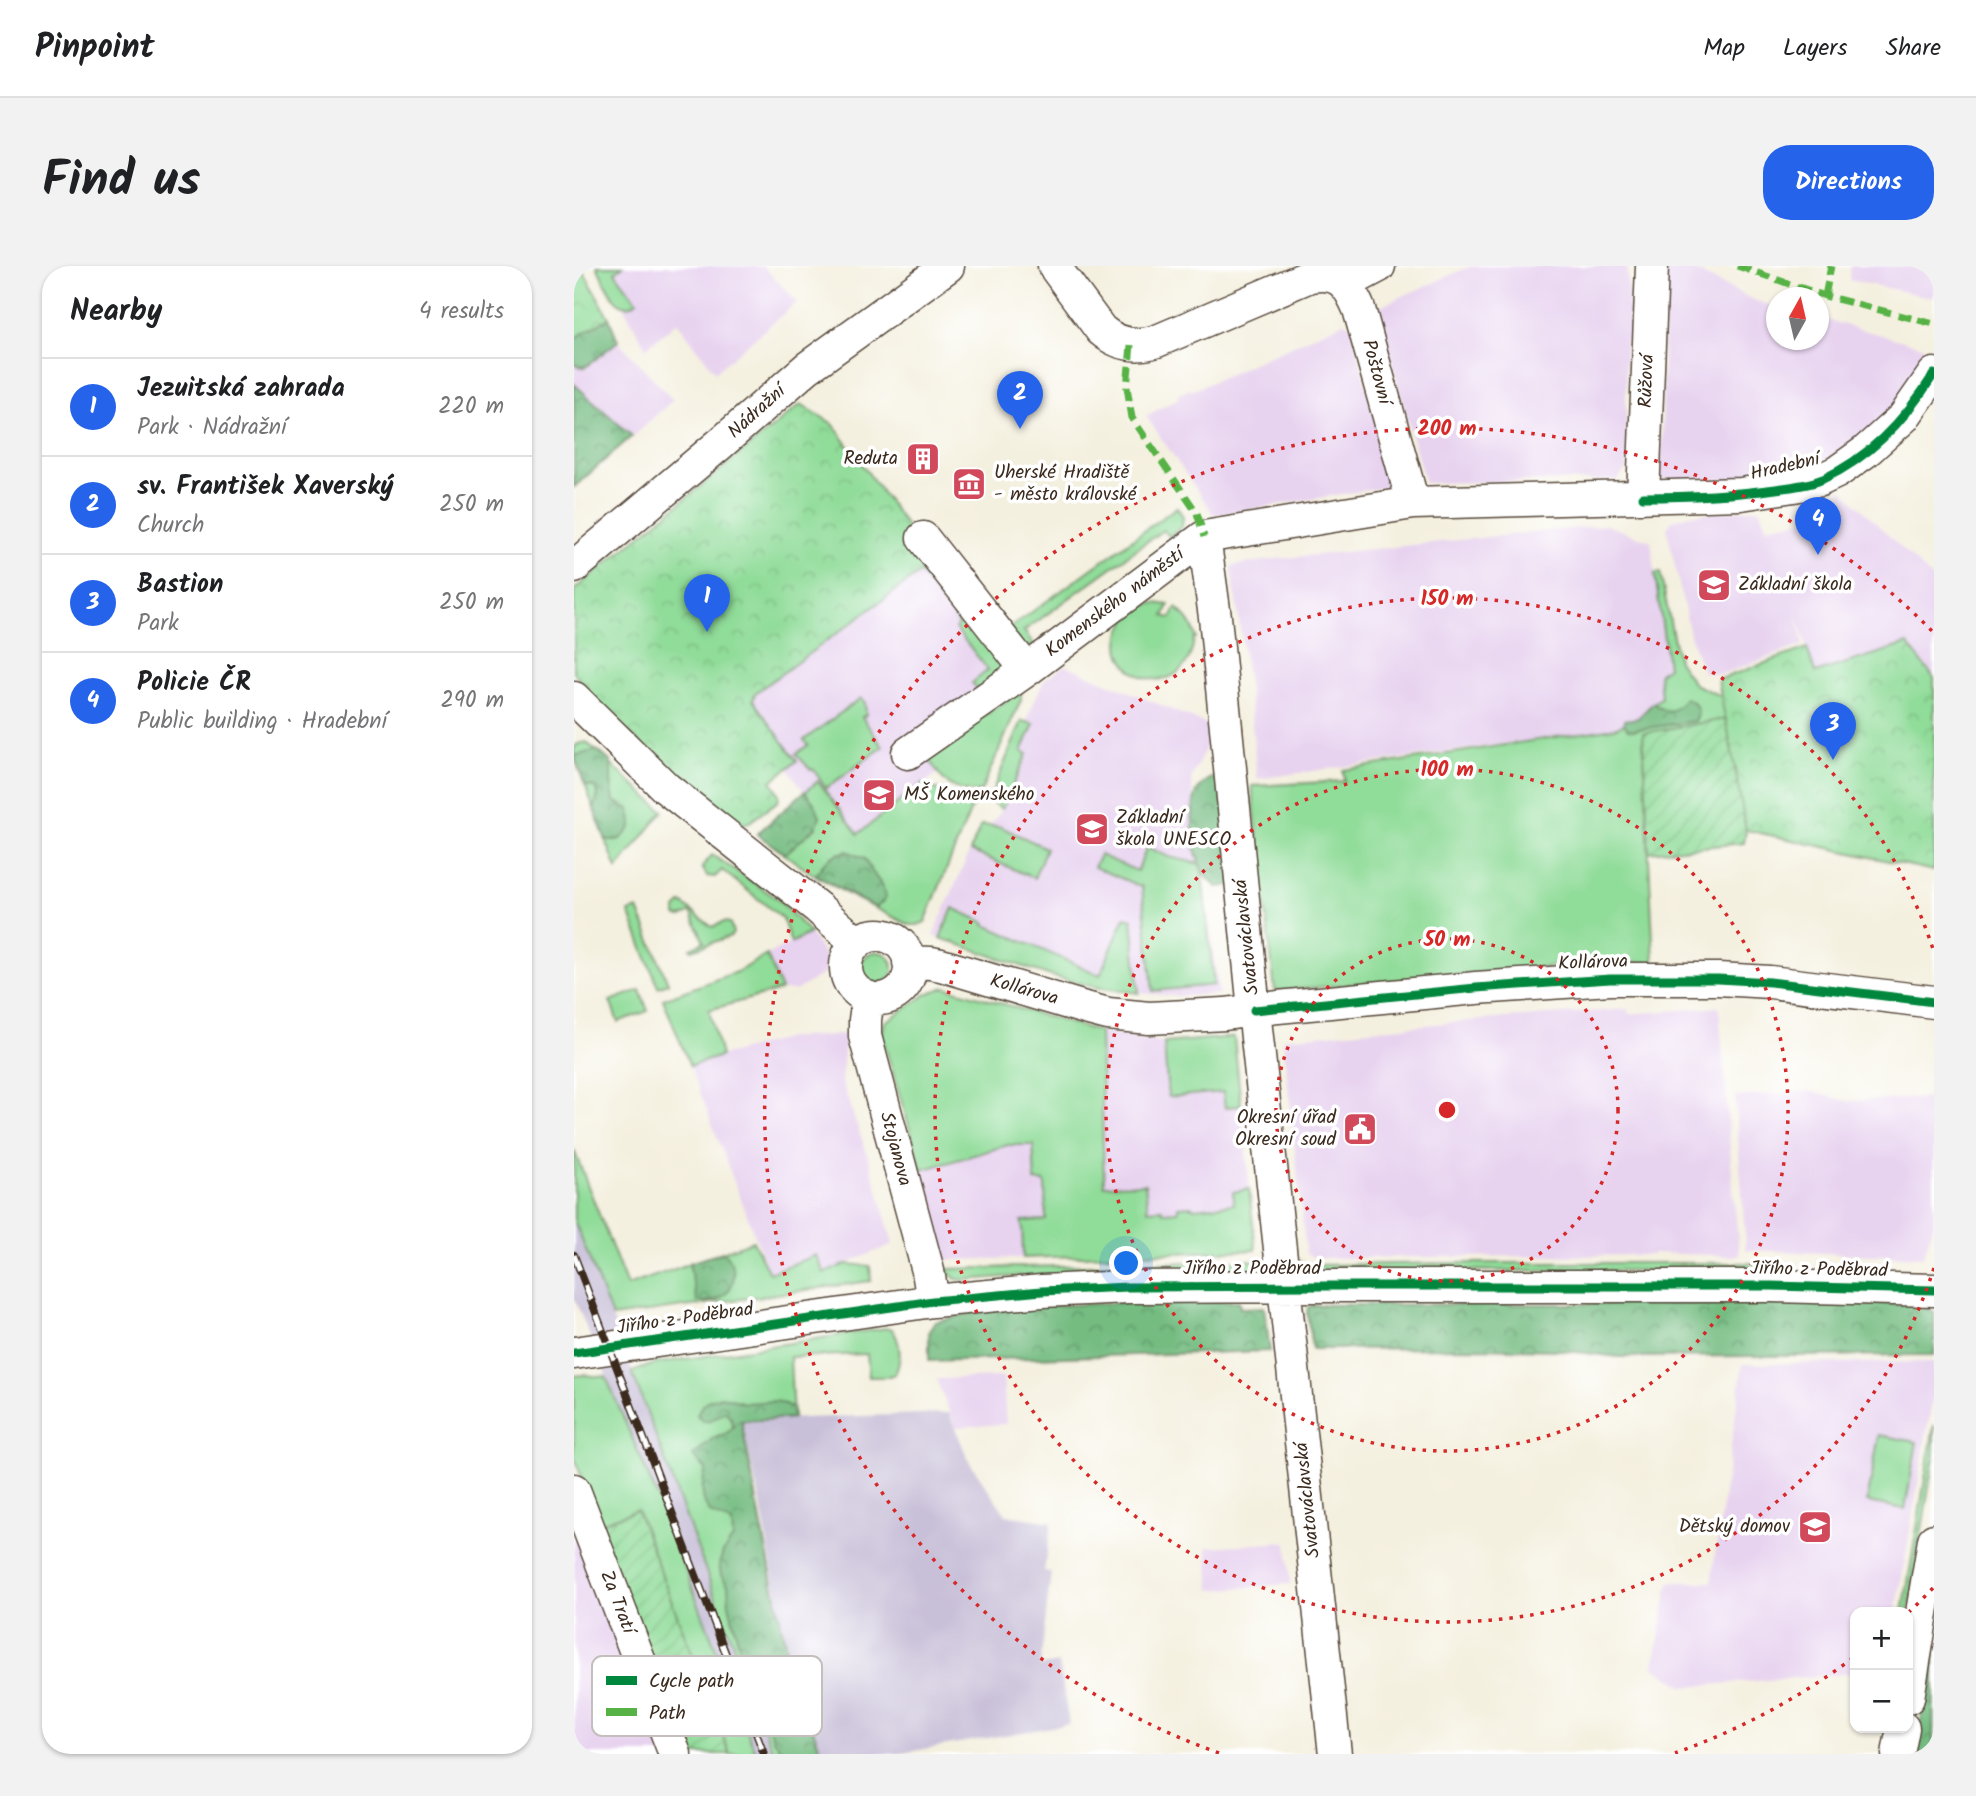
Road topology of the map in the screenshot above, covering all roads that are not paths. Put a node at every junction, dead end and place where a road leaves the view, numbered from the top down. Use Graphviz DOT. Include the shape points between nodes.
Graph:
graph roads {
  1 [pos="948,266"];
  2 [pos="1054,266"];
  3 [pos="1379,266"];
  4 [pos="1652,266"];
  5 [pos="1345,284"];
  6 [pos="1934,374"];
  7 [pos="1643,497"];
  8 [pos="1413,503"];
  9 [pos="1204,537"];
  10 [pos="923,538"];
  11 [pos="574,567"];
  12 [pos="1027,670"];
  13 [pos="574,698"];
  14 [pos="908,753"];
  15 [pos="857,943"];
  16 [pos="909,962"];
  17 [pos="868,997"];
  18 [pos="1934,1002"];
  19 [pos="1254,1010"];
  20 [pos="1285,1287"];
  21 [pos="1934,1290"];
  22 [pos="933,1301"];
  23 [pos="574,1353"];
  24 [pos="574,1490"];
  25 [pos="1934,1540"];
  26 [pos="638,1656"];
  27 [pos="1913,1670"];
  28 [pos="1902,1733"];
  29 [pos="668,1736"];
  30 [pos="675,1754"];
  31 [pos="1335,1754"];
  32 [pos="1898,1754"];
  1 -- 11 [label="street, Nádražní" via="807,368"];
  2 -- 5 [label="street" via="1101,330 1131,345 1157,341 1310,276 1327,274"];
  3 -- 5 [label="street"];
  4 -- 7 [label="street, Růžová"];
  5 -- 8 [label="street, Poštovní" via="1359,309"];
  6 -- 7 [label="street, Hradební" via="1895,426 1823,479 1741,494"];
  7 -- 8 [label="street, Hradební"];
  8 -- 9 [label="street, Hradební"];
  9 -- 12 [label="street, Komenského náměstí"];
  9 -- 19 [label="street, Svatováclavská"];
  10 -- 12 [label="street, Komenského náměstí"];
  12 -- 14 [label="street, Komenského náměstí"];
  13 -- 15 [label="street" via="666,788"];
  15 -- 16 [label="street" via="874,935 886,936 901,946"];
  15 -- 17 [label="street" via="847,956 846,973 854,988"];
  16 -- 17 [label="street" via="908,978 898,991 884,998"];
  16 -- 19 [label="street, Kollárova" via="931,963 1132,1018"];
  17 -- 22 [label="street, Stojanova" via="865,1036"];
  18 -- 19 [label="street, Kollárova" via="1770,982 1610,979"];
  19 -- 20 [label="street, Svatováclavská"];
  20 -- 21 [label="street, Jiřího z Poděbrad"];
  20 -- 22 [label="street, Jiřího z Poděbrad" via="1128,1287"];
  20 -- 31 [label="street, Svatováclavská"];
  22 -- 23 [label="street, Jiřího z Poděbrad"];
  24 -- 26 [label="street, Za Tratí"];
  25 -- 27 [label="street"];
  28 -- 32 [label="street"];
  29 -- 30 [label="street, Za Tratí"];
}
